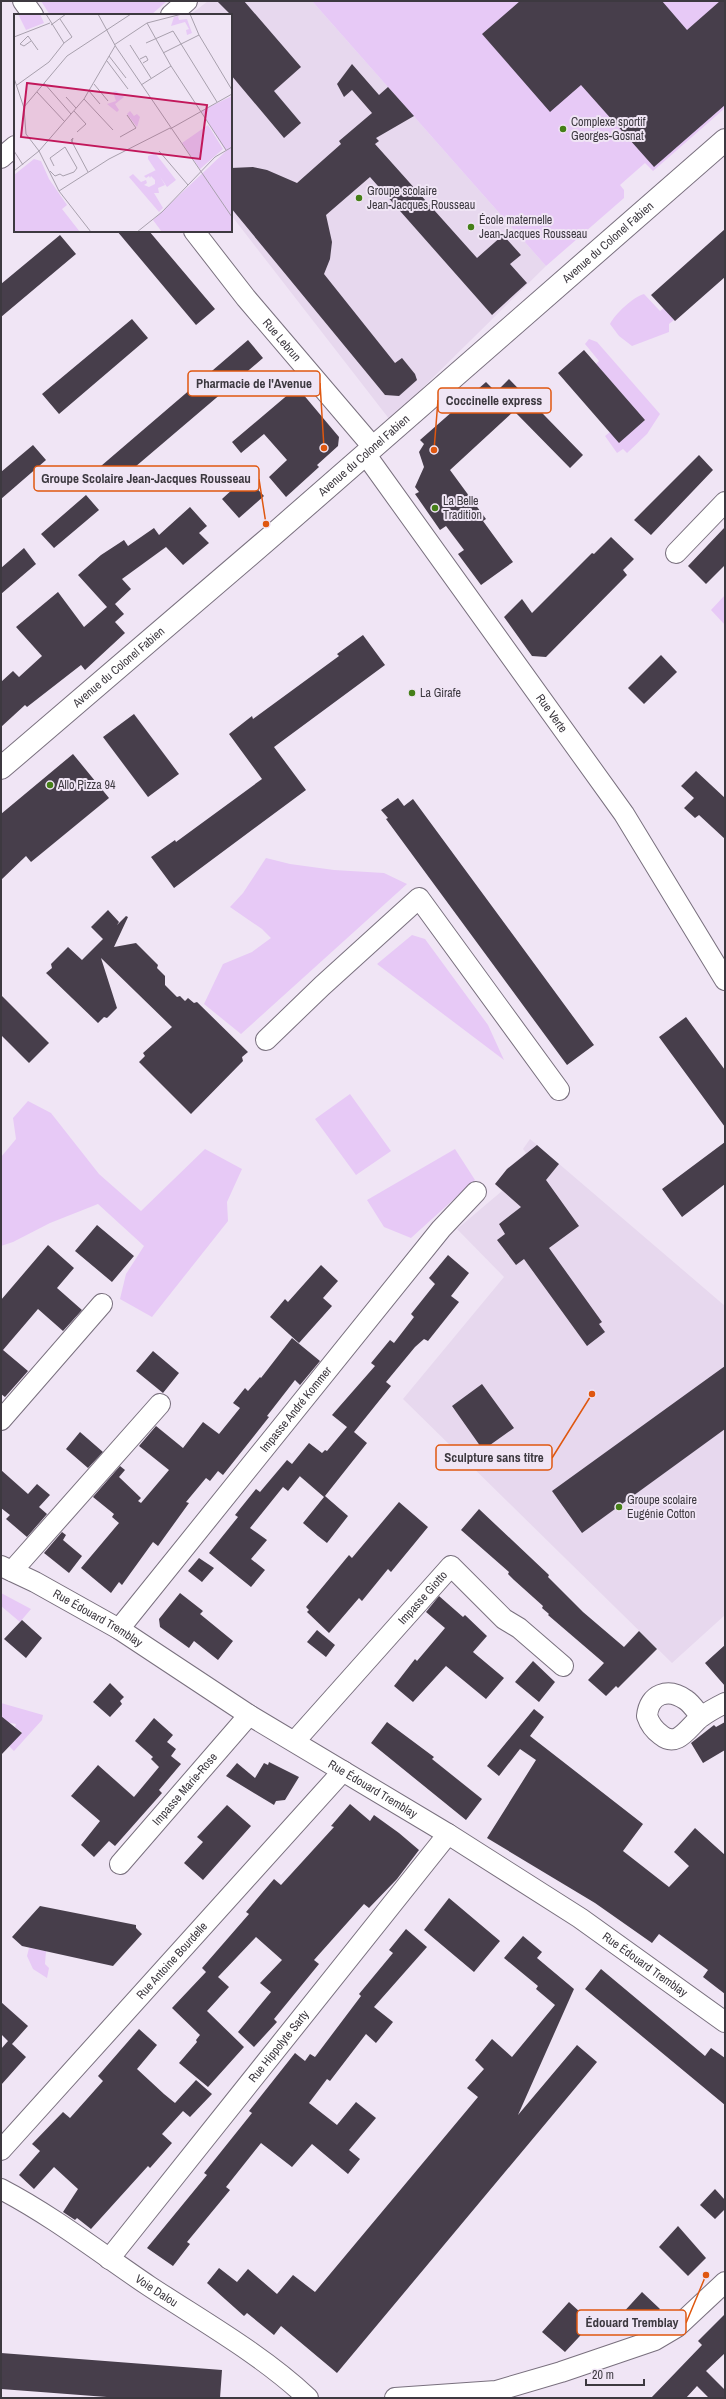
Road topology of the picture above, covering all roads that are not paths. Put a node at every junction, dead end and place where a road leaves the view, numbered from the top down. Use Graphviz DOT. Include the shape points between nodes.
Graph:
graph roads {
  1 [pos="23,1"];
  2 [pos="187,1"];
  3 [pos="32,14"];
  4 [pos="172,14"];
  5 [pos="725,140"];
  6 [pos="14,147"];
  7 [pos="1,158"];
  8 [pos="195,232"];
  9 [pos="370,451"];
  10 [pos="725,502"];
  11 [pos="676,553"];
  12 [pos="1,768"];
  13 [pos="725,980"];
  14 [pos="266,1040"];
  15 [pos="559,1090"];
  16 [pos="476,1192"];
  17 [pos="102,1304"];
  18 [pos="160,1404"];
  19 [pos="1,1420"];
  20 [pos="6,1568"];
  21 [pos="119,1629"];
  22 [pos="564,1666"];
  23 [pos="725,1703"];
  24 [pos="250,1715"];
  25 [pos="701,1717"];
  26 [pos="295,1742"];
  27 [pos="343,1771"];
  28 [pos="448,1834"];
  29 [pos="120,1864"];
  30 [pos="725,2022"];
  31 [pos="1,2150"];
  32 [pos="1,2189"];
  33 [pos="109,2259"];
  34 [pos="725,2282"];
  35 [pos="308,2398"];
  36 [pos="395,2398"];
  1 -- 3 [label="street"];
  2 -- 4 [label="street"];
  5 -- 9 [label="street, Avenue du Colonel Fabien"];
  6 -- 7 [label="street"];
  8 -- 9 [label="street, Rue Lebrun"];
  9 -- 12 [label="street, Avenue du Colonel Fabien"];
  9 -- 13 [label="street, Rue Verte" via="624,814"];
  10 -- 11 [label="street"];
  14 -- 15 [label="street" via="419,898"];
  16 -- 21 [label="street, Impasse André Kommer" via="441,1229"];
  17 -- 19 [label="street"];
  18 -- 20 [label="street, Rue Édouard Tremblay"];
  20 -- 21 [label="street, Rue Édouard Tremblay"];
  21 -- 24 [label="street, Rue Édouard Tremblay"];
  22 -- 26 [label="street, Impasse Giotto" via="519,1628 504,1619 451,1566"];
  23 -- 25 [label="street"];
  24 -- 26 [label="street, Rue Édouard Tremblay"];
  24 -- 29 [label="street, Impasse Marie-Rose"];
  26 -- 27 [label="street, Rue Édouard Tremblay"];
  27 -- 28 [label="street, Rue Édouard Tremblay"];
  27 -- 31 [label="street, Rue Antoine Bourdelle"];
  28 -- 30 [label="street, Rue Édouard Tremblay" via="580,1918"];
  28 -- 33 [label="street, Rue Hippolyte Sarty"];
  32 -- 33 [label="street, Voie Dalou"];
  33 -- 35 [label="street, Voie Dalou" via="264,2363"];
  34 -- 36 [label="street" via="677,2327 655,2340 496,2391"];
}
